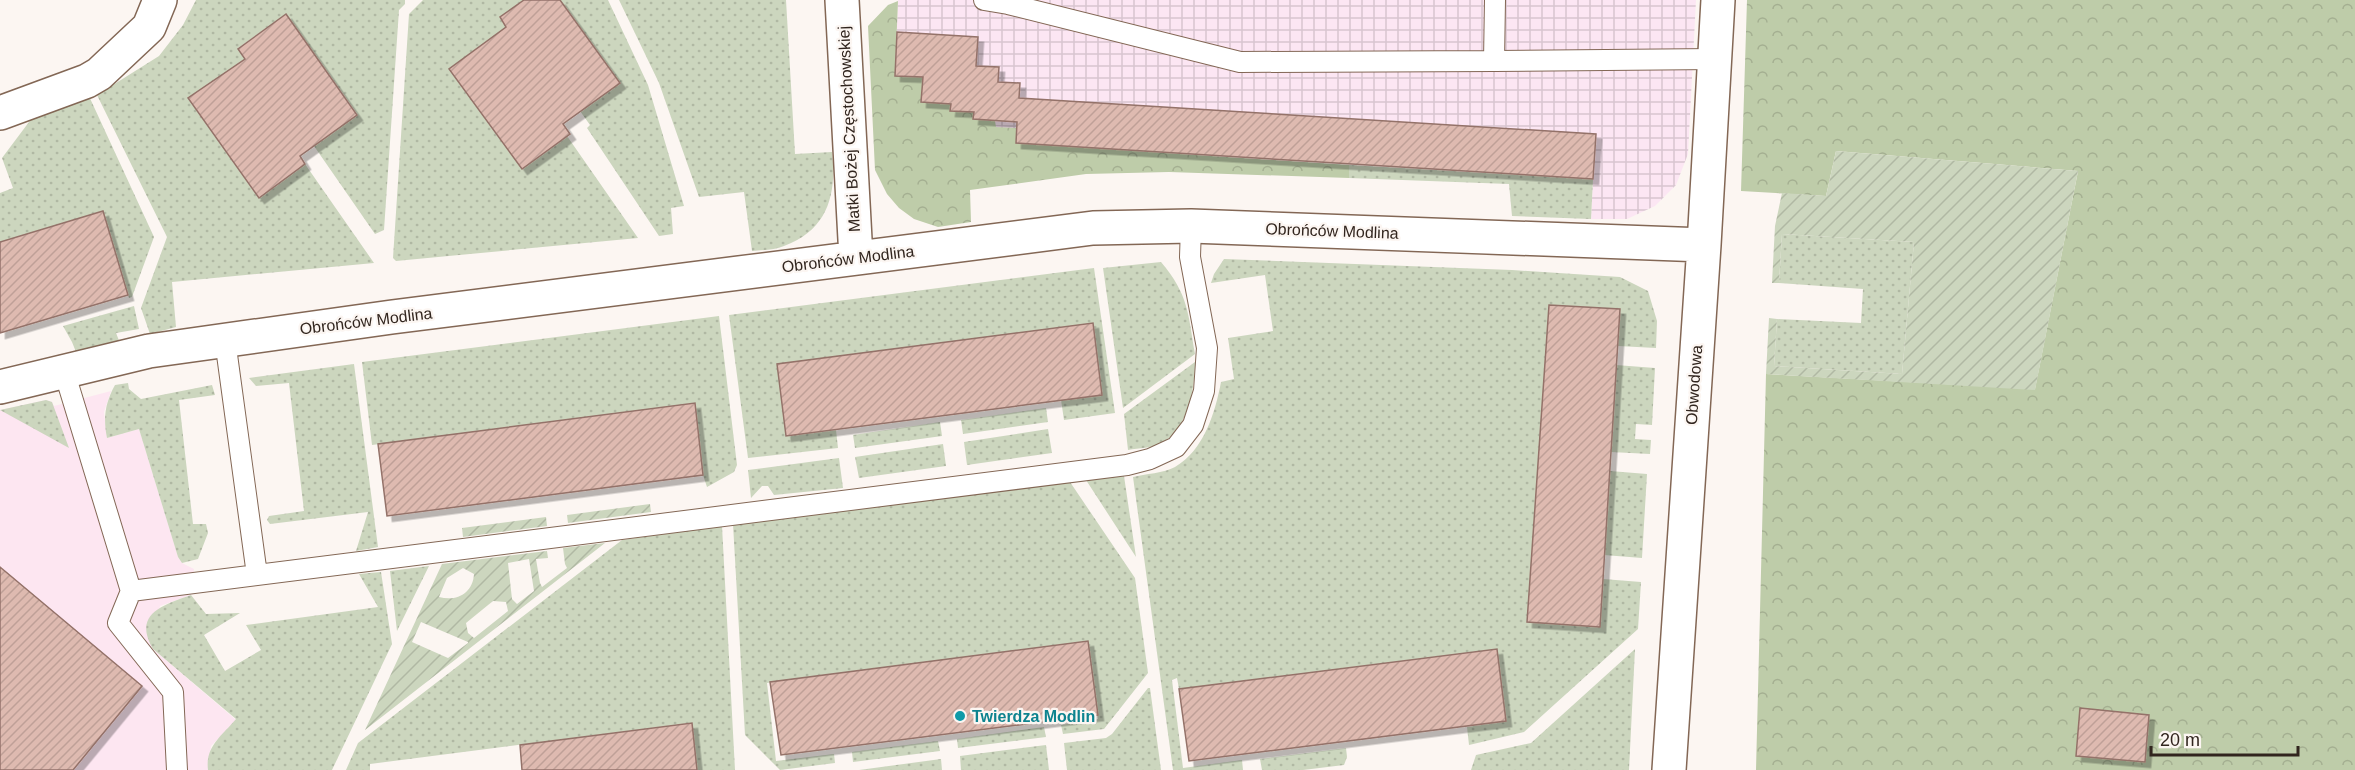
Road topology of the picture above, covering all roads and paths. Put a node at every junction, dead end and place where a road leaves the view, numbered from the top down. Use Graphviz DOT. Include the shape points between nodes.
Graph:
graph roads {
  1 [pos="160,0"];
  2 [pos="842,0"];
  3 [pos="984,0"];
  4 [pos="1495,0"];
  5 [pos="1718,0"];
  6 [pos="1714,59"];
  7 [pos="1494,61"];
  8 [pos="0,113"];
  9 [pos="1191,226"];
  10 [pos="1704,245"];
  11 [pos="856,258"];
  12 [pos="225,340"];
  13 [pos="64,371"];
  14 [pos="0,387"];
  15 [pos="256,575"];
  16 [pos="131,591"];
  17 [pos="177,770"];
  18 [pos="1669,770"];
  1 -- 8 [label="street" via="149,27 99,74"];
  2 -- 11 [label="street, Matki Bożej Częstochowskiej"];
  3 -- 7 [label="lane" via="1240,62"];
  4 -- 7 [label="lane"];
  5 -- 6 [label="street, Obwodowa"];
  6 -- 7 [label="lane"];
  6 -- 10 [label="street, Obwodowa"];
  9 -- 10 [label="street, Obrońców Modlina"];
  9 -- 11 [label="street, Obrońców Modlina" via="1093,228"];
  9 -- 15 [label="lane" via="1190,257 1207,348 1204,391 1193,425 1176,447 1150,459"];
  10 -- 18 [label="street, Obwodowa"];
  11 -- 12 [label="street, Obrońców Modlina"];
  12 -- 13 [label="street, Obrońców Modlina" via="149,351"];
  12 -- 15 [label="lane"];
  13 -- 14 [label="street, Obrońców Modlina"];
  13 -- 16 [label="lane"];
  15 -- 16 [label="lane"];
  16 -- 17 [label="lane" via="118,623 172,692"];
}
